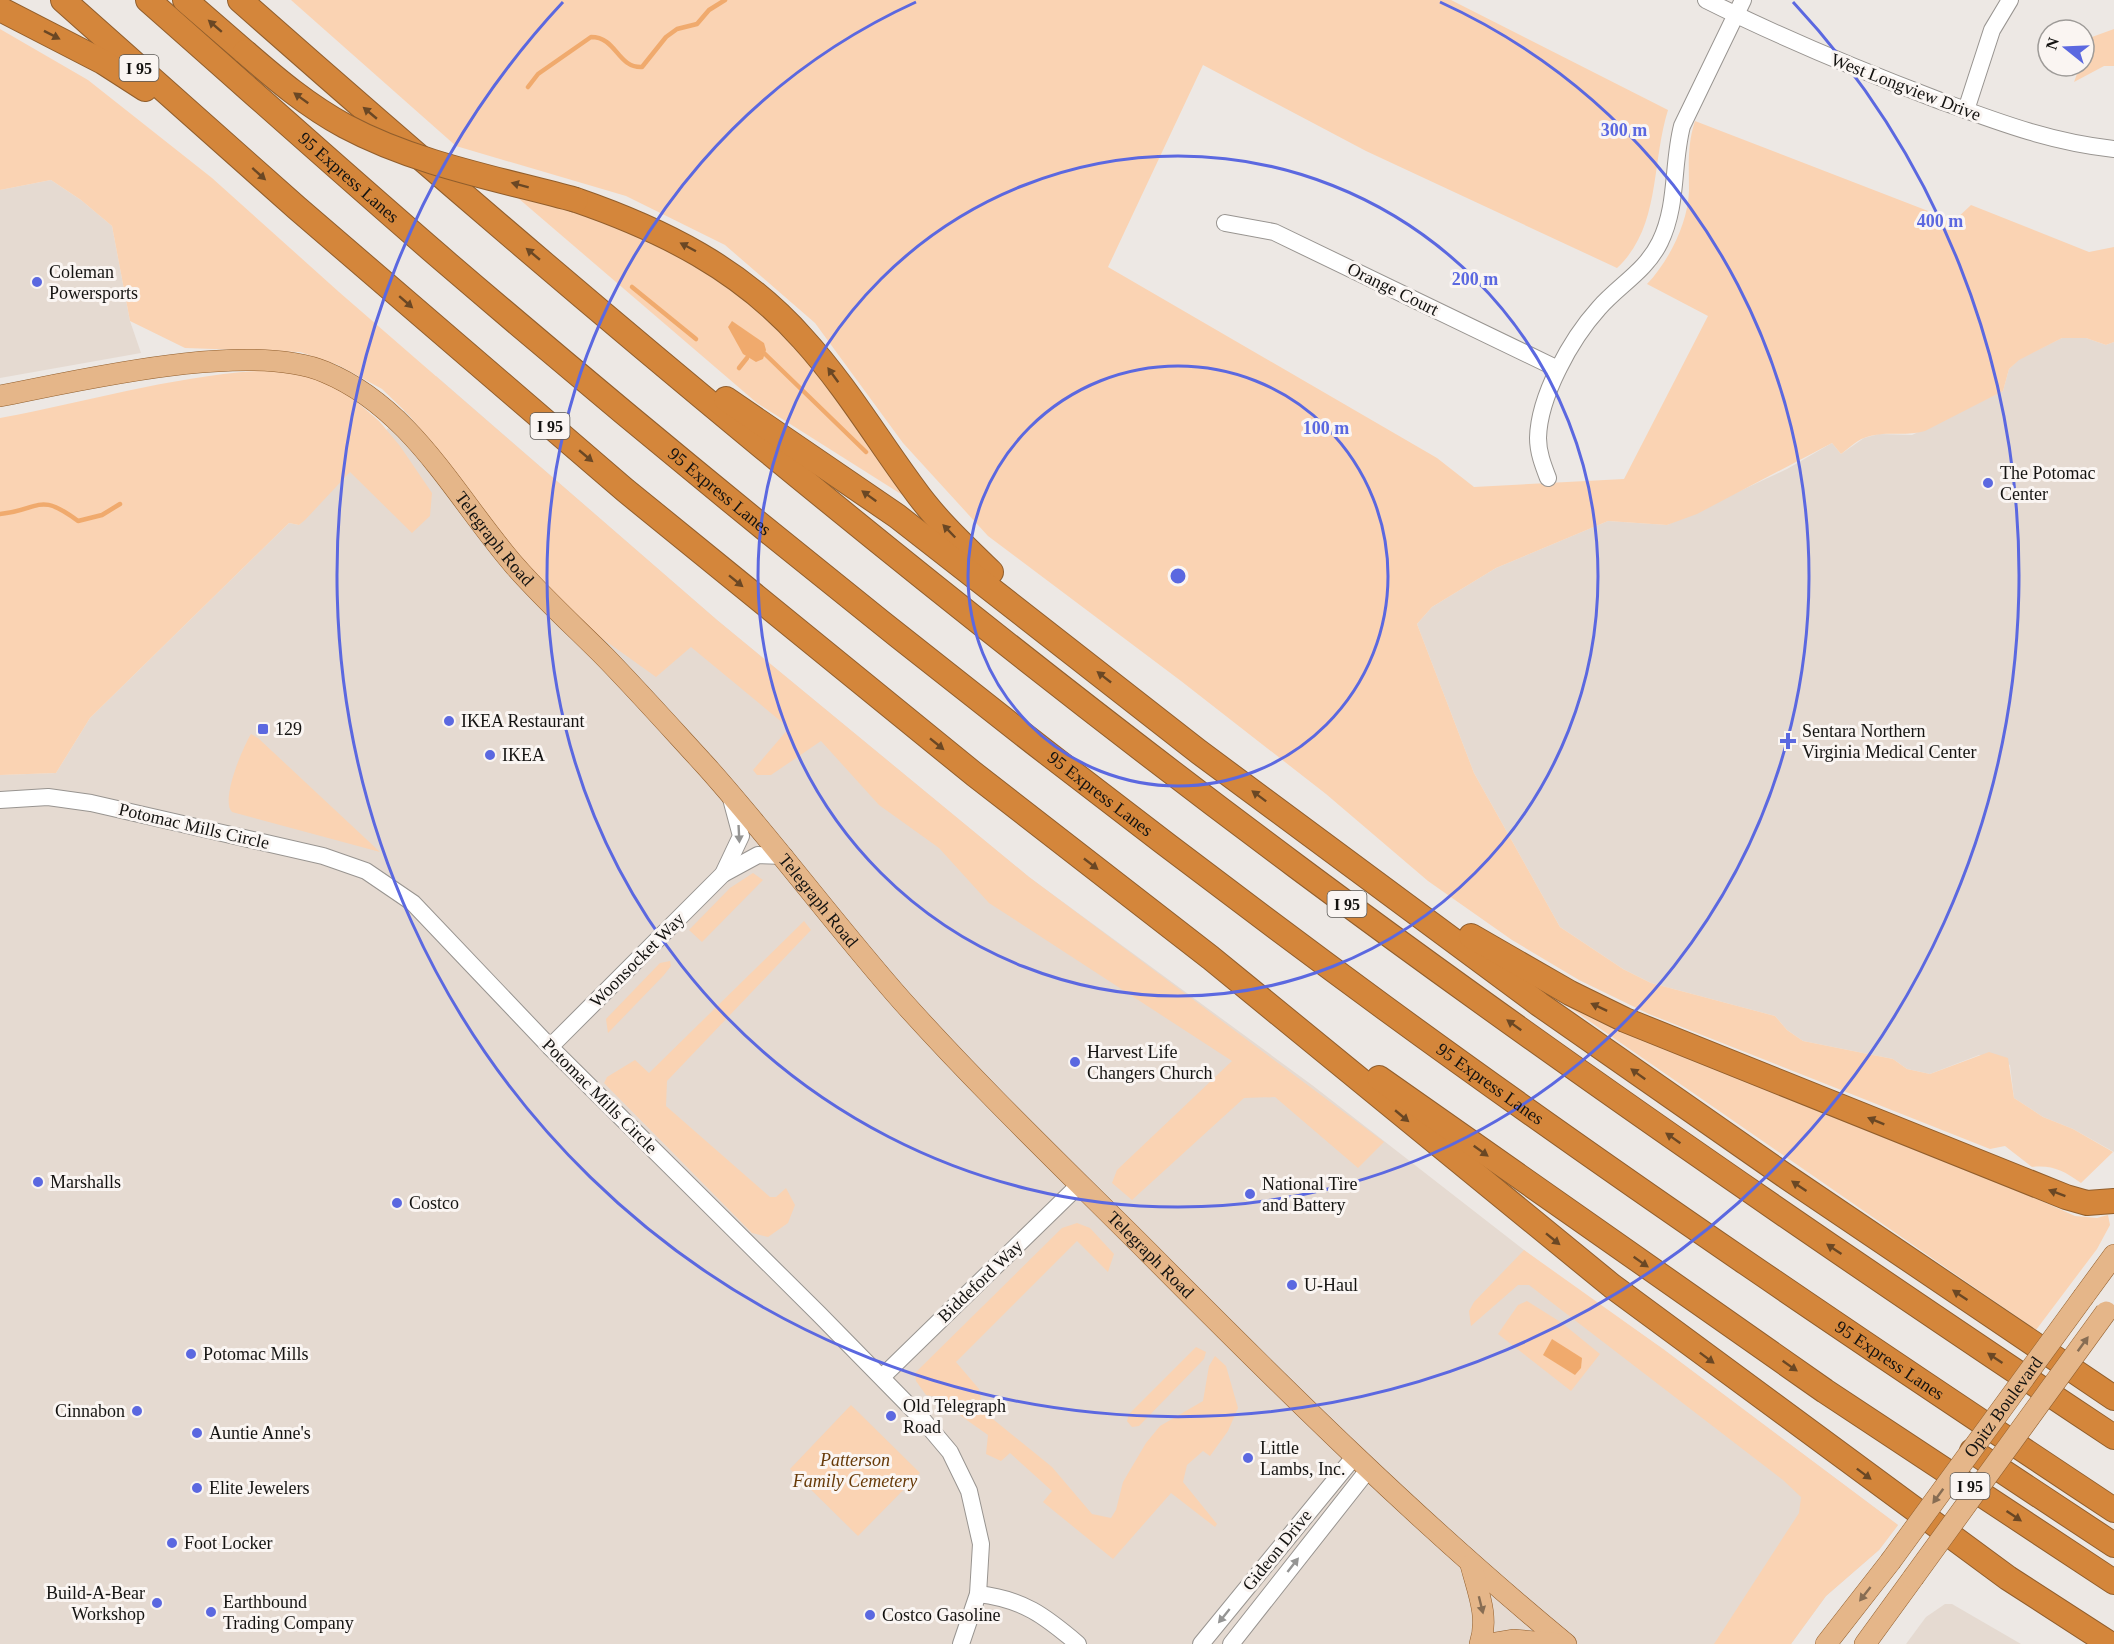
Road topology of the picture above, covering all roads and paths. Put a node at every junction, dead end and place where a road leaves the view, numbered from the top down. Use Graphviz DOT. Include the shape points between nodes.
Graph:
graph roads {
  1 [pos="63,0"];
  2 [pos="148,0"];
  3 [pos="185,0"];
  4 [pos="240,0"];
  5 [pos="1706,0"];
  6 [pos="2010,0"];
  7 [pos="1739,7"];
  8 [pos="0,9"];
  9 [pos="1966,110"];
  10 [pos="215,135"];
  11 [pos="2114,149"];
  12 [pos="1225,223"];
  13 [pos="615,324"];
  14 [pos="1558,369"];
  15 [pos="0,396"];
  16 [pos="1548,478"];
  17 [pos="1082,660"];
  18 [pos="729,792"];
  19 [pos="0,800"];
  20 [pos="1305,831"];
  21 [pos="785,856"];
  22 [pos="723,874"];
  23 [pos="1211,958"];
  24 [pos="550,1047"];
  25 [pos="1079,1185"];
  26 [pos="2114,1201"];
  27 [pos="2114,1255"];
  28 [pos="2111,1306"];
  29 [pos="882,1377"];
  30 [pos="2114,1398"];
  31 [pos="2114,1437"];
  32 [pos="1972,1450"];
  33 [pos="1361,1463"];
  34 [pos="1995,1466"];
  35 [pos="2114,1510"];
  36 [pos="2114,1545"];
  37 [pos="1471,1565"];
  38 [pos="2008,1578"];
  39 [pos="2114,1582"];
  40 [pos="978,1594"];
  41 [pos="961,1644"];
  42 [pos="1078,1644"];
  43 [pos="1201,1644"];
  44 [pos="1231,1644"];
  45 [pos="1480,1644"];
  46 [pos="1489,1644"];
  47 [pos="1559,1644"];
  48 [pos="1566,1644"];
  49 [pos="1824,1644"];
  50 [pos="1865,1644"];
  51 [pos="2086,1644"];
  52 [pos="2110,1644"];
  1 -- 10 [label="highway, I 95"];
  2 -- 35 [label="highway, 95 Express Lanes" via="449,264 795,552 1279,929 1499,1090 1776,1284"];
  17 -- 3 [label="highway, one-way, bridge" via="937,518 802,337 707,257 631,219 368,138 317,109"];
  13 -- 4 [label="highway, I 95, one-way"];
  5 -- 7 [label="street, West Longview Drive"];
  6 -- 9 [label="street" via="1992,30"];
  7 -- 9 [label="street, West Longview Drive" via="1829,58"];
  7 -- 14 [label="street" via="1682,126 1672,208 1659,244 1634,277 1599,307"];
  8 -- 10 [label="highway, one-way" via="103,62"];
  9 -- 11 [label="street, West Longview Drive" via="2057,141"];
  10 -- 23 [label="highway, I 95, one-way" via="625,490 974,774"];
  12 -- 14 [label="street, Orange Court" via="1274,232"];
  17 -- 13 [label="highway, one-way" via="846,479"];
  31 -- 13 [label="highway, I 95, one-way" via="1720,1172 1304,872 823,497"];
  14 -- 16 [label="street" via="1539,433 1540,457"];
  15 -- 18 [label="main road, Telegraph Road" via="161,367 260,360 303,365 366,392 399,420 518,570 634,687"];
  20 -- 17 [label="highway, one-way"];
  18 -- 21 [label="main road, Telegraph Road"];
  18 -- 22 [label="street, Woonsocket Way, one-way" via="741,836"];
  19 -- 24 [label="street, Potomac Mills Circle" via="48,797 91,803 323,856 366,871 413,903"];
  26 -- 20 [label="highway, one-way" via="2087,1203 2066,1197 1625,1020 1485,946"];
  30 -- 20 [label="highway, one-way" via="1653,1085"];
  21 -- 22 [label="street, Woonsocket Way" via="758,855"];
  21 -- 25 [label="main road, Telegraph Road" via="903,1002"];
  22 -- 24 [label="street, Woonsocket Way"];
  23 -- 38 [label="highway, one-way" via="1612,1286"];
  23 -- 39 [label="highway, I 95, one-way" via="1826,1391"];
  24 -- 29 [label="street, Potomac Mills Circle"];
  25 -- 29 [label="street, Biddeford Way"];
  25 -- 33 [label="main road, Telegraph Road"];
  27 -- 32 [label="main road, Opitz Boulevard, bridge"];
  34 -- 28 [label="main road, Opitz Boulevard, one-way, bridge"];
  29 -- 40 [label="street, Potomac Mills Circle" via="950,1452 965,1482 981,1544"];
  32 -- 34 [label="highway"];
  32 -- 49 [label="main road, Opitz Boulevard, one-way, bridge"];
  33 -- 37 [label="main road, Telegraph Road"];
  33 -- 43 [label="street, Gideon Drive, one-way"];
  44 -- 33 [label="street, Gideon Drive, one-way"];
  34 -- 36 [label="highway"];
  34 -- 50 [label="main road, Opitz Boulevard, bridge"];
  37 -- 45 [label="main road, one-way" via="1485,1618"];
  37 -- 48 [label="main road, Telegraph Road"];
  38 -- 51 [label="highway"];
  38 -- 52 [label="highway"];
  40 -- 41 [label="street, Potomac Mills Circle"];
  40 -- 42 [label="street" via="1034,1609"];
  46 -- 47 [label="main road" via="1513,1640"];
}
